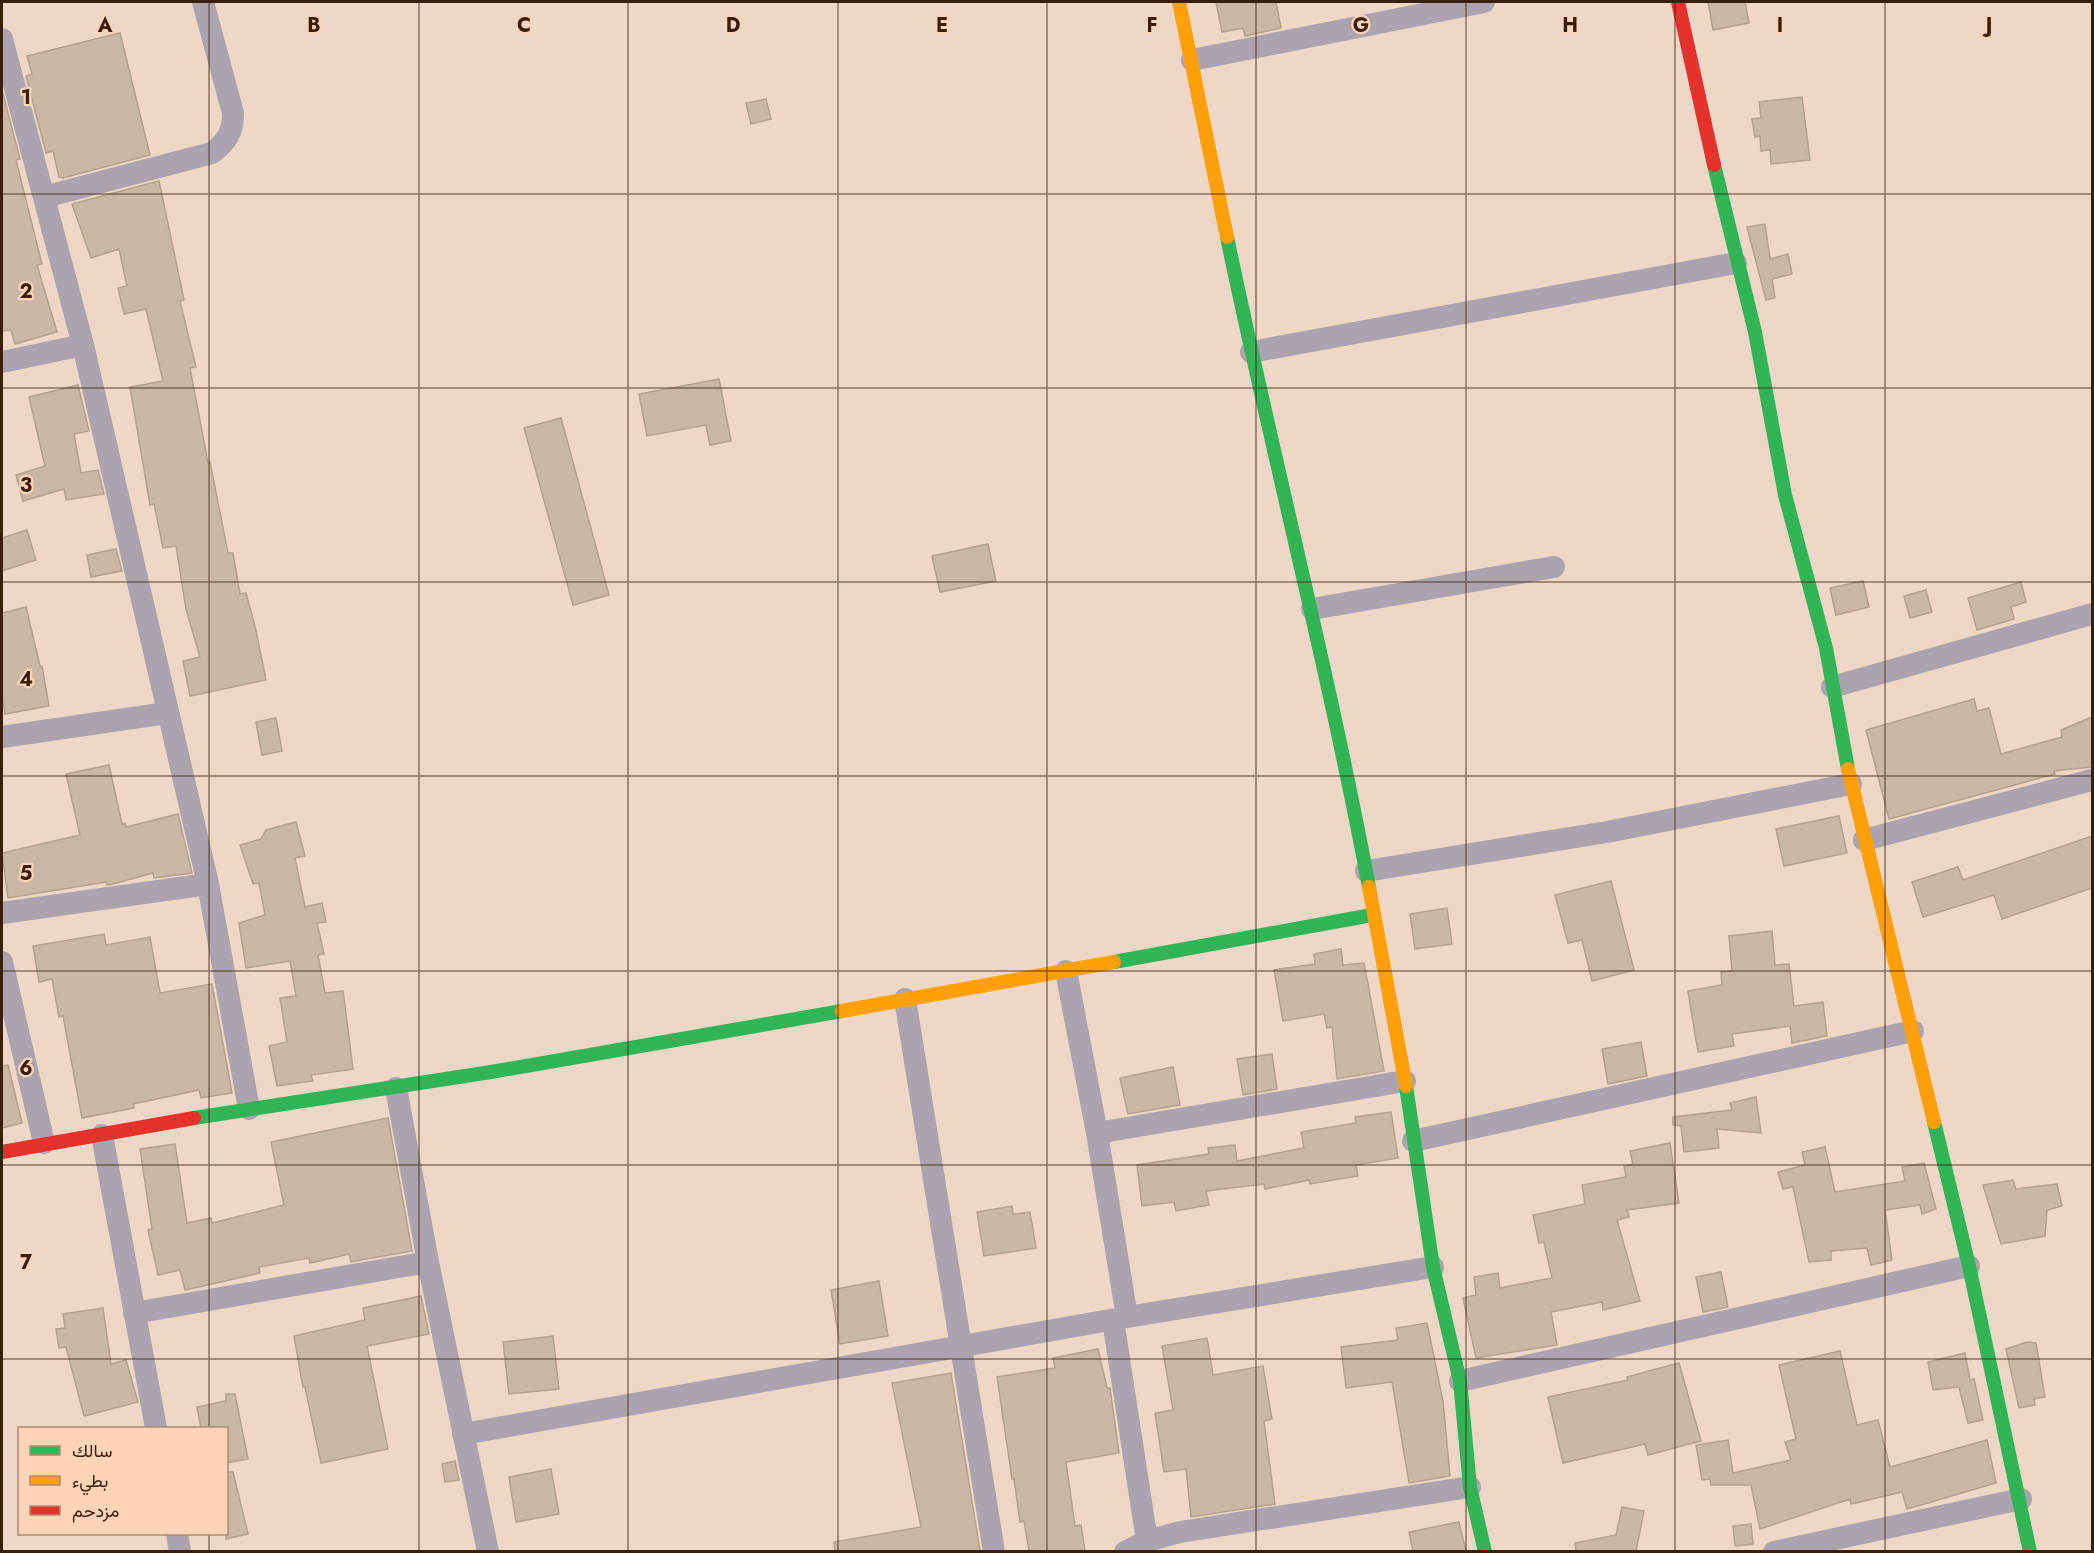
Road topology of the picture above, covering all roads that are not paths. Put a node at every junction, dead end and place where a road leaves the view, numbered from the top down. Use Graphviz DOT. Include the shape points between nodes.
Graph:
graph roads {
  1 [pos="203,2"];
  2 [pos="1179,2"];
  3 [pos="1484,2"];
  4 [pos="1678,2"];
  5 [pos="2,39"];
  6 [pos="1192,60"];
  7 [pos="44,197"];
  8 [pos="1736,263"];
  9 [pos="83,345"];
  10 [pos="1251,352"];
  11 [pos="2,362"];
  12 [pos="1554,567"];
  13 [pos="1312,609"];
  14 [pos="2092,614"];
  15 [pos="1832,687"];
  16 [pos="167,713"];
  17 [pos="2,737"];
  18 [pos="2092,780"];
  19 [pos="1851,784"];
  20 [pos="1864,840"];
  21 [pos="1366,871"];
  22 [pos="208,885"];
  23 [pos="2,913"];
  24 [pos="1372,915"];
  25 [pos="2,962"];
  26 [pos="1066,971"];
  27 [pos="905,999"];
  28 [pos="1912,1031"];
  29 [pos="1405,1082"];
  30 [pos="396,1088"];
  31 [pos="249,1109"];
  32 [pos="1097,1133"];
  33 [pos="102,1135"];
  34 [pos="1413,1141"];
  35 [pos="44,1143"];
  36 [pos="2,1152"];
  37 [pos="428,1262"];
  38 [pos="1969,1266"];
  39 [pos="1433,1267"];
  40 [pos="134,1313"];
  41 [pos="1120,1319"];
  42 [pos="962,1347"];
  43 [pos="1460,1381"];
  44 [pos="156,1427"];
  45 [pos="463,1434"];
  46 [pos="1470,1486"];
  47 [pos="2020,1499"];
  48 [pos="177,1535"];
  49 [pos="1147,1541"];
  50 [pos="180,1551"];
  51 [pos="488,1551"];
  52 [pos="994,1551"];
  53 [pos="1125,1551"];
  54 [pos="1485,1551"];
  55 [pos="1774,1551"];
  56 [pos="2030,1551"];
  1 -- 7 [label="street" via="232,113 232,131 225,142 212,153"];
  2 -- 6 [label="street"];
  3 -- 6 [label="street"];
  4 -- 8 [label="street"];
  5 -- 7 [label="street"];
  6 -- 10 [label="street"];
  7 -- 9 [label="street"];
  8 -- 10 [label="street"];
  8 -- 15 [label="street" via="1755,332 1785,495 1826,648"];
  9 -- 11 [label="street"];
  9 -- 16 [label="street"];
  10 -- 13 [label="street"];
  12 -- 13 [label="street"];
  13 -- 21 [label="street"];
  14 -- 15 [label="street"];
  15 -- 19 [label="street"];
  16 -- 17 [label="street"];
  16 -- 22 [label="street"];
  18 -- 20 [label="street"];
  19 -- 20 [label="street"];
  19 -- 21 [label="street" via="1607,832"];
  20 -- 28 [label="street"];
  21 -- 24 [label="street"];
  22 -- 23 [label="street"];
  22 -- 31 [label="street"];
  24 -- 26 [label="street"];
  24 -- 29 [label="street"];
  25 -- 35 [label="street"];
  26 -- 27 [label="street"];
  26 -- 32 [label="street"];
  27 -- 30 [label="street"];
  27 -- 42 [label="street"];
  28 -- 34 [label="street"];
  28 -- 38 [label="street"];
  29 -- 32 [label="street"];
  29 -- 34 [label="street"];
  30 -- 31 [label="street"];
  30 -- 37 [label="street"];
  31 -- 33 [label="street"];
  32 -- 41 [label="street"];
  33 -- 35 [label="street"];
  33 -- 40 [label="street"];
  34 -- 39 [label="street"];
  35 -- 36 [label="street"];
  37 -- 40 [label="street"];
  37 -- 45 [label="street"];
  38 -- 43 [label="street"];
  38 -- 47 [label="street"];
  39 -- 41 [label="street"];
  39 -- 43 [label="street"];
  40 -- 44 [label="street"];
  41 -- 42 [label="street"];
  41 -- 49 [label="street"];
  42 -- 45 [label="street"];
  42 -- 52 [label="street"];
  43 -- 46 [label="street"];
  45 -- 51 [label="street"];
  46 -- 49 [label="street" via="1180,1532"];
  46 -- 54 [label="street"];
  47 -- 55 [label="street"];
  47 -- 56 [label="street"];
  48 -- 50 [label="street"];
  49 -- 53 [label="street"];
}
